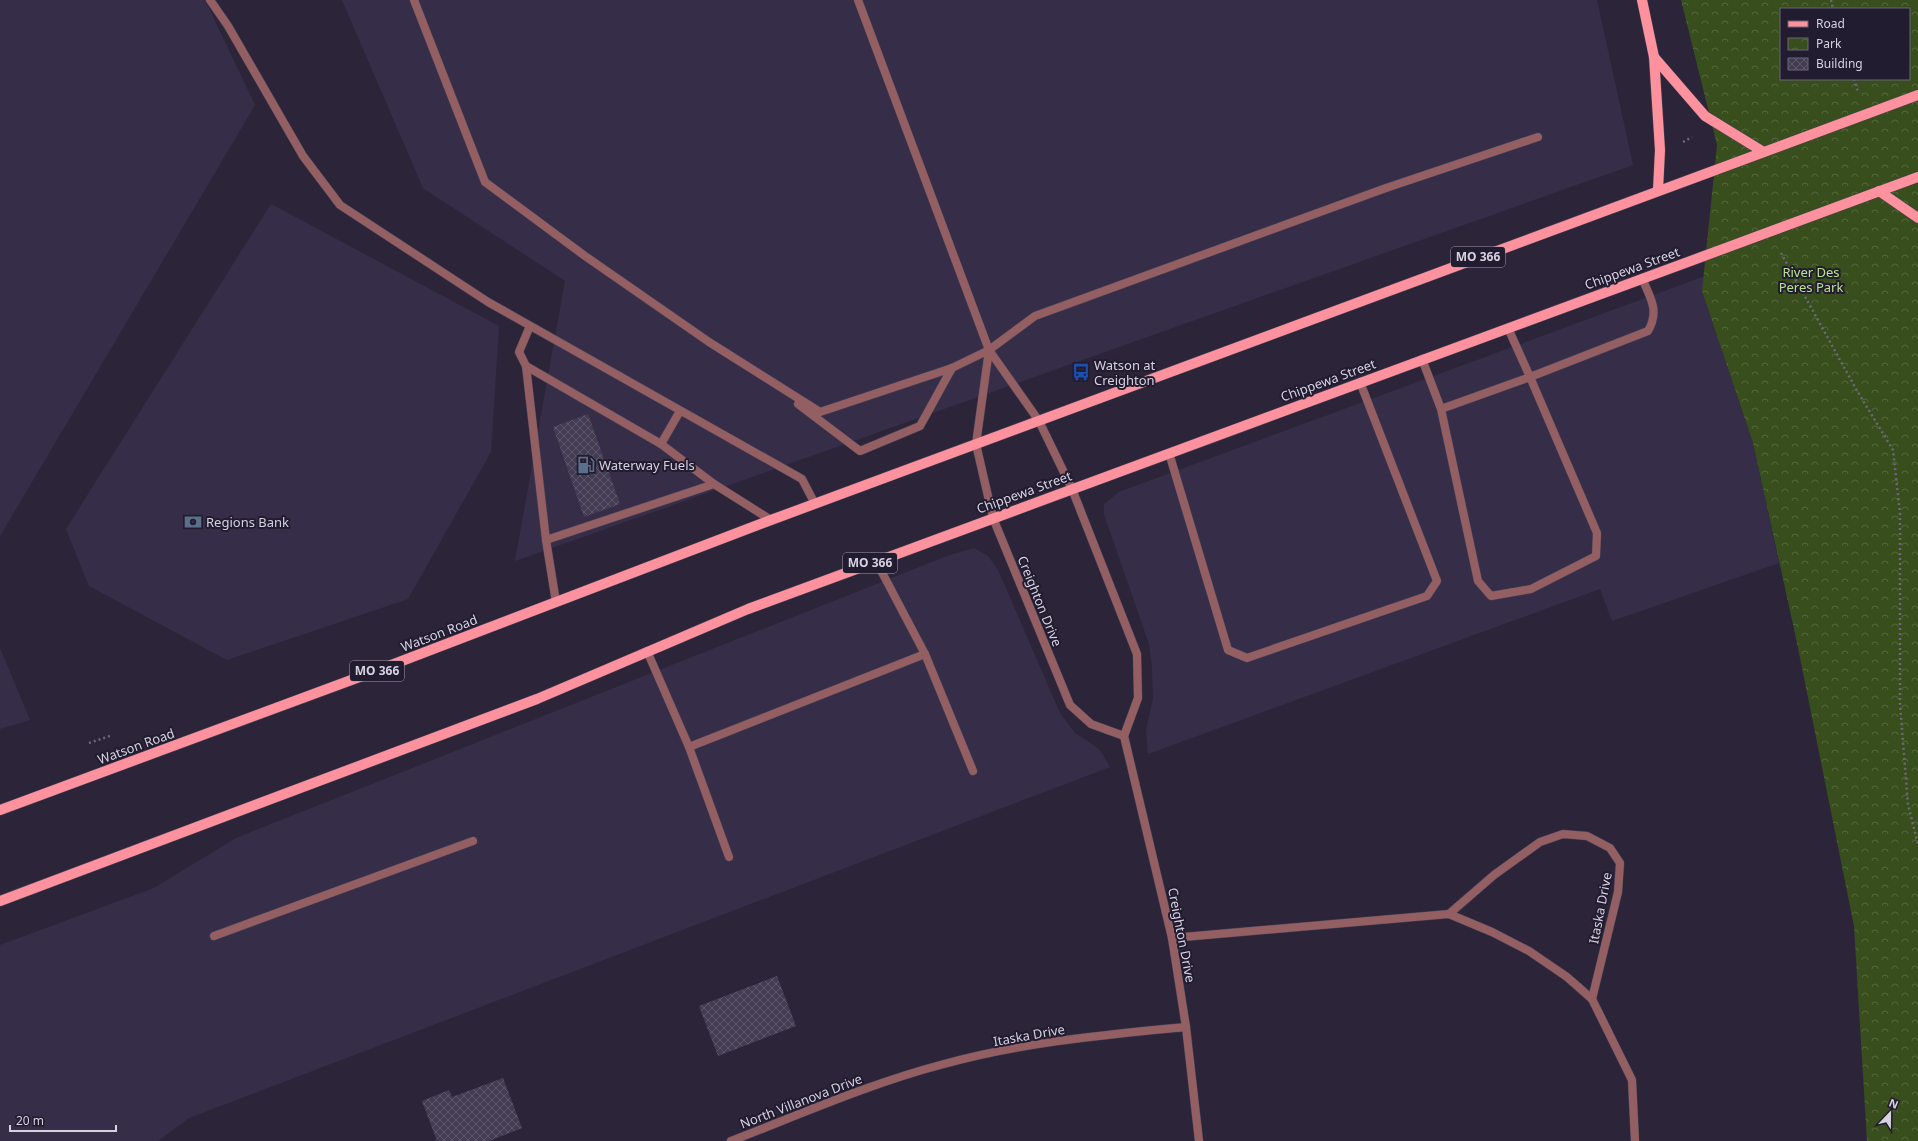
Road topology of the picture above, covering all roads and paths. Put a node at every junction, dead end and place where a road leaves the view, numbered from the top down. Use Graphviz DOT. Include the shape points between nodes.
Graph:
graph roads {
  1 [pos="210,0"];
  2 [pos="414,0"];
  3 [pos="858,0"];
  4 [pos="1642,0"];
  5 [pos="1654,57"];
  6 [pos="1918,95"];
  7 [pos="1538,137"];
  8 [pos="1693,137"];
  9 [pos="1681,143"];
  10 [pos="1762,152"];
  11 [pos="1918,176"];
  12 [pos="1658,190"];
  13 [pos="1879,191"];
  14 [pos="1918,218"];
  15 [pos="1772,230"];
  16 [pos="1642,278"];
  17 [pos="530,326"];
  18 [pos="1508,328"];
  19 [pos="989,350"];
  20 [pos="1422,359"];
  21 [pos="526,366"];
  22 [pos="751,368"];
  23 [pos="952,368"];
  24 [pos="1530,377"];
  25 [pos="1360,382"];
  26 [pos="1441,409"];
  27 [pos="680,411"];
  28 [pos="1039,421"];
  29 [pos="661,444"];
  30 [pos="976,444"];
  31 [pos="1169,453"];
  32 [pos="714,484"];
  33 [pos="1072,489"];
  34 [pos="815,504"];
  35 [pos="993,518"];
  36 [pos="771,520"];
  37 [pos="546,540"];
  38 [pos="876,561"];
  39 [pos="556,602"];
  40 [pos="647,651"];
  41 [pos="925,654"];
  42 [pos="110,736"];
  43 [pos="1124,736"];
  44 [pos="89,743"];
  45 [pos="689,746"];
  46 [pos="973,772"];
  47 [pos="0,810"];
  48 [pos="473,841"];
  49 [pos="1918,844"];
  50 [pos="729,857"];
  51 [pos="0,901"];
  52 [pos="1449,914"];
  53 [pos="214,936"];
  54 [pos="1172,938"];
  55 [pos="1592,999"];
  56 [pos="1186,1027"];
  57 [pos="880,1083"];
  58 [pos="731,1141"];
  59 [pos="1199,1141"];
  60 [pos="1635,1141"];
  1 -- 17 [label="street" via="228,26 303,156 340,205 488,302"];
  2 -- 22 [label="street" via="485,182 585,256"];
  3 -- 19 [label="street"];
  4 -- 5 [label="main road"];
  5 -- 10 [label="main road" via="1706,116"];
  5 -- 12 [label="main road" via="1660,150"];
  6 -- 10 [label="main road, MO 366"];
  7 -- 19 [label="street" via="1386,188 1035,316"];
  8 -- 9 [label="path"];
  10 -- 12 [label="main road, MO 366"];
  11 -- 13 [label="main road, Chippewa Street / MO 366"];
  12 -- 28 [label="main road, MO 366"];
  13 -- 14 [label="main road"];
  13 -- 15 [label="main road, Chippewa Street / MO 366"];
  15 -- 16 [label="main road, Chippewa Street / MO 366"];
  15 -- 49 [label="path" via="1784,261 1893,450 1900,513 1900,704 1908,805"];
  16 -- 18 [label="main road, Chippewa Street / MO 366"];
  16 -- 24 [label="street" via="1655,309 1654,321 1648,331"];
  17 -- 21 [label="street" via="519,352"];
  17 -- 27 [label="street"];
  18 -- 20 [label="main road, Chippewa Street / MO 366"];
  18 -- 24 [label="street"];
  19 -- 23 [label="street"];
  19 -- 28 [label="street"];
  19 -- 30 [label="street"];
  20 -- 25 [label="main road, Chippewa Street / MO 366"];
  20 -- 26 [label="street"];
  21 -- 29 [label="street"];
  21 -- 37 [label="street"];
  22 -- 23 [label="street" via="820,412"];
  22 -- 23 [label="street" via="860,451 920,426"];
  24 -- 26 [label="street"];
  24 -- 26 [label="street" via="1597,533 1596,556 1532,589 1491,596 1478,580"];
  25 -- 31 [label="main road, Chippewa Street / MO 366"];
  25 -- 31 [label="street" via="1437,581 1427,596 1247,658 1228,650"];
  27 -- 29 [label="street"];
  27 -- 34 [label="street" via="802,480"];
  28 -- 30 [label="main road, MO 366"];
  28 -- 33 [label="street"];
  29 -- 32 [label="street"];
  30 -- 34 [label="main road, MO 366"];
  30 -- 35 [label="street, Creighton Drive"];
  31 -- 33 [label="main road, Chippewa Street / MO 366"];
  32 -- 36 [label="street"];
  32 -- 37 [label="street"];
  33 -- 35 [label="main road, Chippewa Street / MO 366"];
  33 -- 43 [label="street" via="1137,654 1138,698"];
  34 -- 36 [label="main road, MO 366"];
  35 -- 38 [label="main road, Chippewa Street / MO 366"];
  35 -- 43 [label="street, Creighton Drive" via="1070,705 1091,724"];
  36 -- 39 [label="main road, Watson Road / MO 366"];
  37 -- 39 [label="street"];
  38 -- 40 [label="main road, Chippewa Street / MO 366" via="748,609"];
  38 -- 41 [label="street"];
  39 -- 47 [label="main road, Watson Road / MO 366"];
  40 -- 45 [label="street"];
  40 -- 51 [label="main road, MO 366" via="515,707"];
  41 -- 45 [label="street"];
  41 -- 46 [label="street"];
  42 -- 44 [label="path"];
  43 -- 54 [label="street, Creighton Drive"];
  45 -- 50 [label="street"];
  48 -- 53 [label="street"];
  52 -- 54 [label="street"];
  52 -- 55 [label="street" via="1492,932 1529,952 1567,977"];
  52 -- 55 [label="street, Itaska Drive" via="1494,875 1540,842 1563,834 1587,836 1610,848 1620,863 1618,892"];
  54 -- 56 [label="street, Creighton Drive"];
  55 -- 60 [label="street" via="1632,1080"];
  56 -- 57 [label="street, Itaska Drive" via="1013,1048 944,1064"];
  56 -- 59 [label="street, Creighton Drive"];
  57 -- 58 [label="street, North Villanova Drive"];
}
